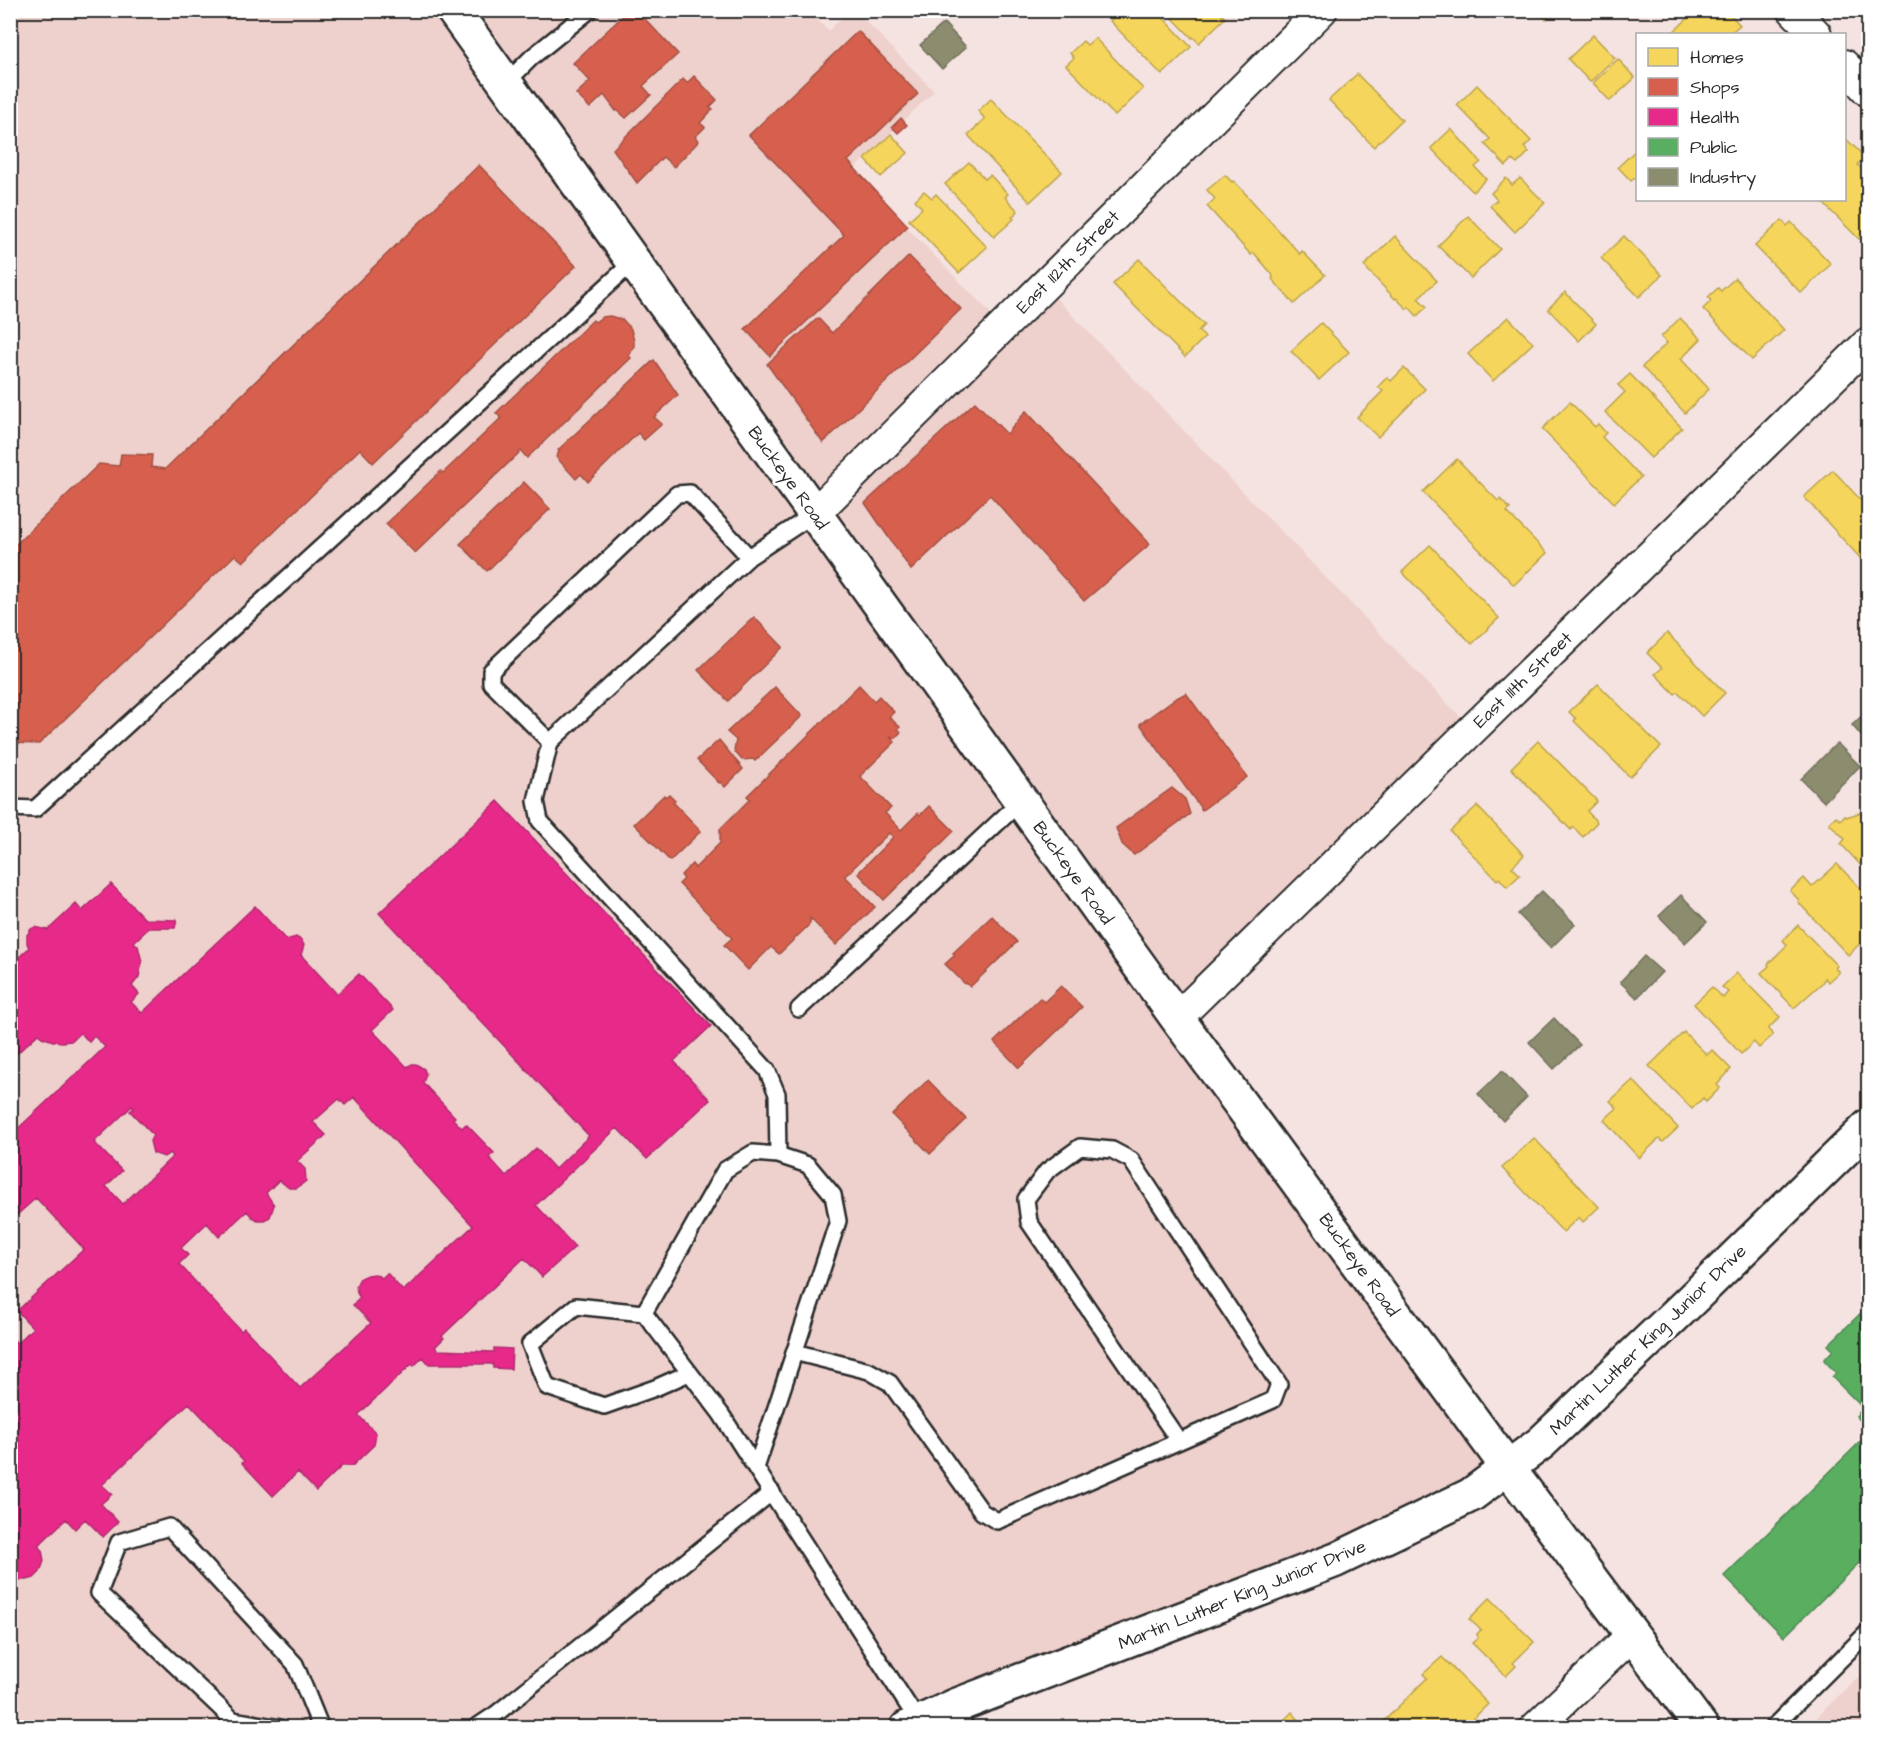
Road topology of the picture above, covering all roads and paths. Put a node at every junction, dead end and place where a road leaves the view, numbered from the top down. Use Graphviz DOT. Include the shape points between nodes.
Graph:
graph roads {
  1 [pos="453,10"];
  2 [pos="1322,10"];
  3 [pos="1793,10"];
  4 [pos="582,13"];
  5 [pos="1815,33"];
  6 [pos="1846,66"];
  7 [pos="505,84"];
  8 [pos="1869,91"];
  9 [pos="633,262"];
  10 [pos="1869,343"];
  11 [pos="814,514"];
  12 [pos="749,557"];
  13 [pos="550,742"];
  14 [pos="1021,801"];
  15 [pos="10,808"];
  16 [pos="799,1010"];
  17 [pos="1177,1017"];
  18 [pos="1869,1127"];
  19 [pos="778,1155"];
  20 [pos="644,1313"];
  21 [pos="794,1352"];
  22 [pos="689,1373"];
  23 [pos="1179,1441"];
  24 [pos="756,1468"];
  25 [pos="1508,1468"];
  26 [pos="772,1492"];
  27 [pos="1869,1632"];
  28 [pos="1633,1634"];
  29 [pos="960,1717"];
  30 [pos="913,1724"];
  31 [pos="280,1728"];
  32 [pos="321,1728"];
  33 [pos="475,1728"];
  34 [pos="1536,1728"];
  35 [pos="1702,1728"];
  36 [pos="1772,1728"];
  1 -- 7 [label="street, Buckeye Road"];
  2 -- 11 [label="street, East 112th Street"];
  3 -- 5 [label="street"];
  4 -- 7 [label="lane"];
  6 -- 8 [label="street"];
  7 -- 9 [label="street, Buckeye Road"];
  9 -- 11 [label="street, Buckeye Road"];
  9 -- 15 [label="lane" via="35,809"];
  10 -- 17 [label="street, East 111th Street"];
  11 -- 12 [label="lane"];
  11 -- 14 [label="street, Buckeye Road"];
  12 -- 13 [label="lane"];
  12 -- 13 [label="lane" via="690,493 677,494 491,672 491,683"];
  13 -- 19 [label="lane" via="536,801 540,820 767,1070 777,1094"];
  14 -- 16 [label="lane"];
  14 -- 17 [label="street, Buckeye Road"];
  17 -- 25 [label="street, Buckeye Road"];
  18 -- 25 [label="street, Martin Luther King Junior Drive" via="1541,1443"];
  19 -- 20 [label="lane" via="753,1153 725,1170"];
  19 -- 21 [label="lane" via="808,1165 833,1195 838,1221"];
  20 -- 22 [label="lane"];
  20 -- 22 [label="lane" via="576,1306 530,1344 548,1387 603,1406"];
  21 -- 23 [label="lane" via="869,1371 890,1383 982,1512 997,1521"];
  21 -- 24 [label="lane"];
  22 -- 24 [label="lane"];
  23 -- 23 [label="lane" via="1273,1400 1279,1384 1131,1160 1112,1150 1080,1147 1047,1171 1026,1198 1029,1222"];
  24 -- 26 [label="lane"];
  25 -- 28 [label="street, Buckeye Road"];
  25 -- 29 [label="street, Martin Luther King Junior Drive" via="1471,1495 1336,1560"];
  26 -- 30 [label="lane"];
  26 -- 33 [label="lane"];
  27 -- 36 [label="lane"];
  28 -- 34 [label="street"];
  28 -- 35 [label="street, Buckeye Road"];
  29 -- 30 [label="street, Martin Luther King Junior Drive"];
  31 -- 32 [label="lane" via="233,1720 99,1593 119,1542 169,1527 295,1665"];
}
